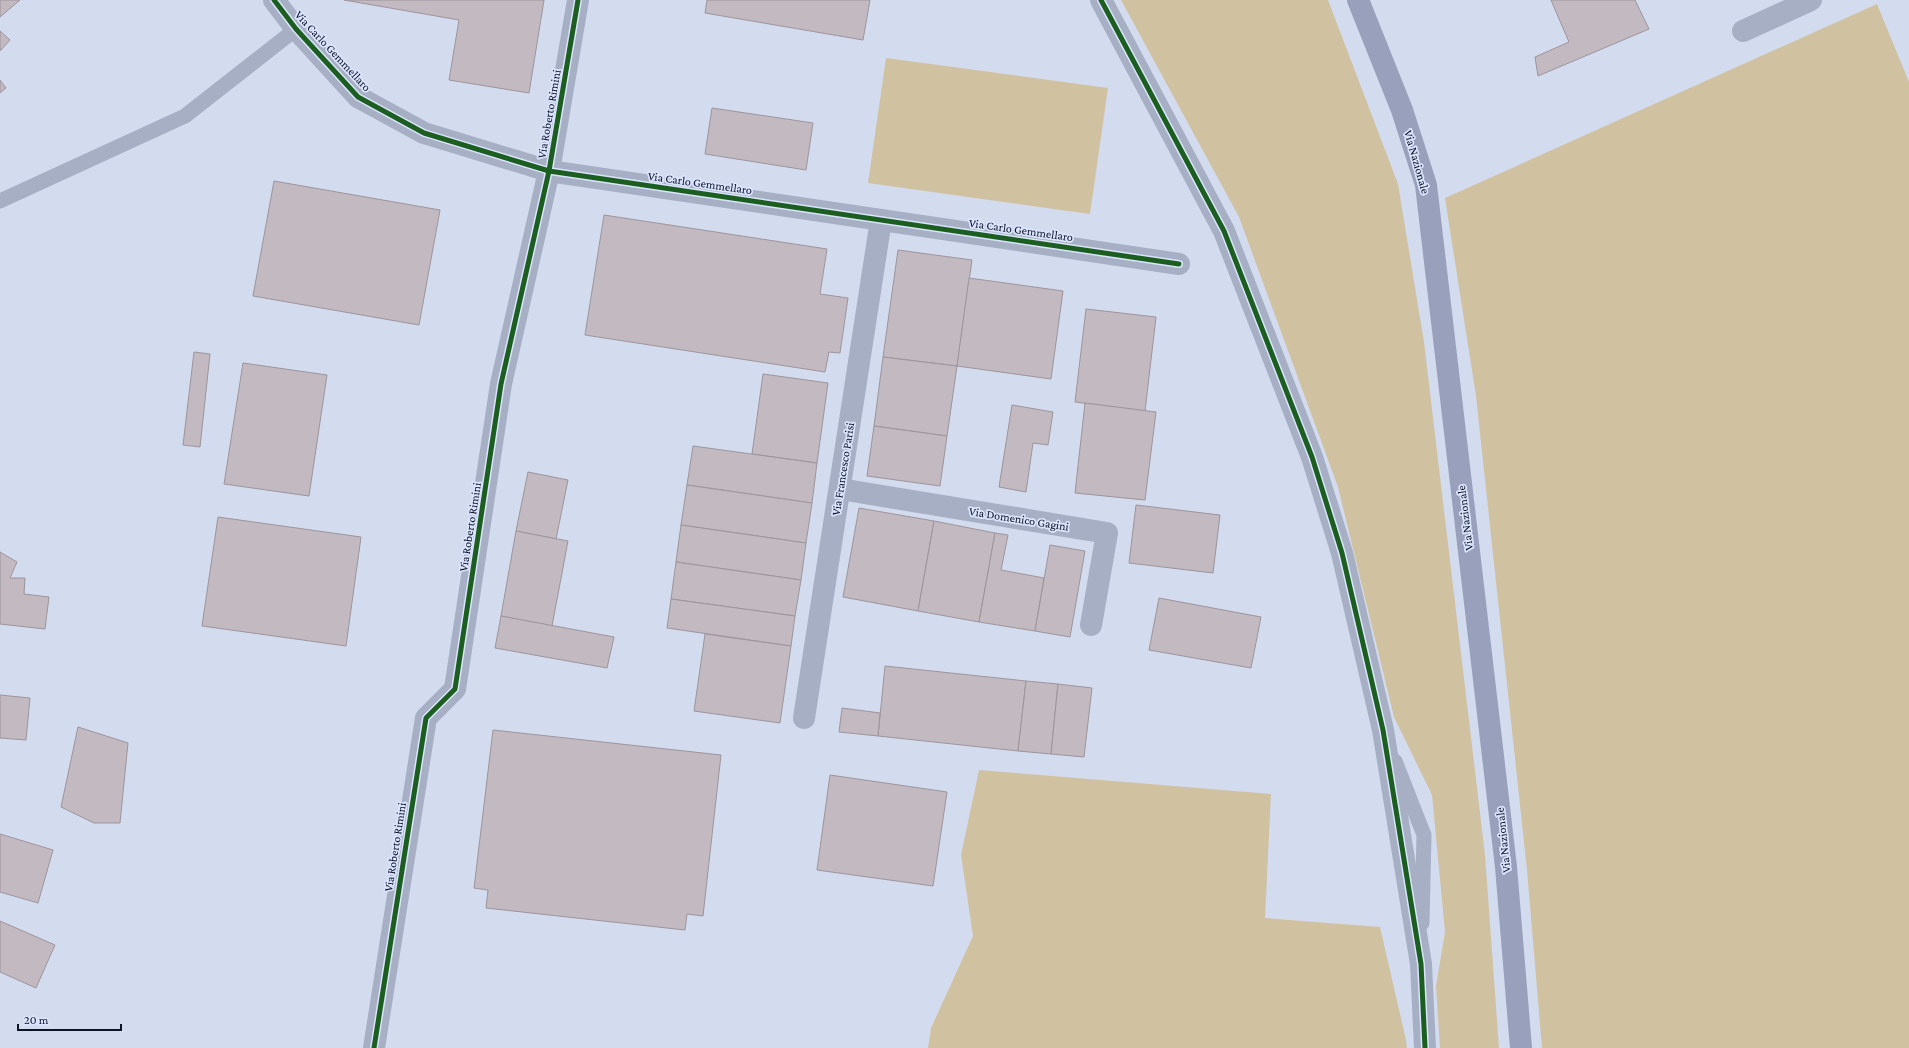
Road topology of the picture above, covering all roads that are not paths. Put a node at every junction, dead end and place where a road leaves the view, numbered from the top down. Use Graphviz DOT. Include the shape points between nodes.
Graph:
graph roads {
  1 [pos="274,0"];
  2 [pos="578,0"];
  3 [pos="1101,0"];
  4 [pos="1358,0"];
  5 [pos="1810,0"];
  6 [pos="296,29"];
  7 [pos="1743,31"];
  8 [pos="549,171"];
  9 [pos="0,201"];
  10 [pos="881,220"];
  11 [pos="1179,264"];
  12 [pos="840,489"];
  13 [pos="1091,625"];
  14 [pos="804,718"];
  15 [pos="374,1048"];
  16 [pos="1425,1048"];
  17 [pos="1521,1048"];
  1 -- 6 [label="street, Via Carlo Gemmellaro"];
  2 -- 8 [label="street, Via Roberto Rimini"];
  3 -- 16 [label="street" via="1224,231 1312,457 1342,553 1383,730 1421,964"];
  4 -- 17 [label="main road, Via Nazionale" via="1402,110 1426,185 1506,860"];
  5 -- 7 [label="street"];
  6 -- 8 [label="street, Via Carlo Gemmellaro" via="358,97 424,133"];
  6 -- 9 [label="lane" via="185,116"];
  8 -- 10 [label="street, Via Carlo Gemmellaro"];
  8 -- 15 [label="street, Via Roberto Rimini" via="501,384 455,689 426,718"];
  10 -- 11 [label="street, Via Carlo Gemmellaro"];
  10 -- 12 [label="street, Via Francesco Parisi"];
  12 -- 13 [label="street, Via Domenico Gagini" via="1107,533"];
  12 -- 14 [label="street, Via Francesco Parisi"];
}
